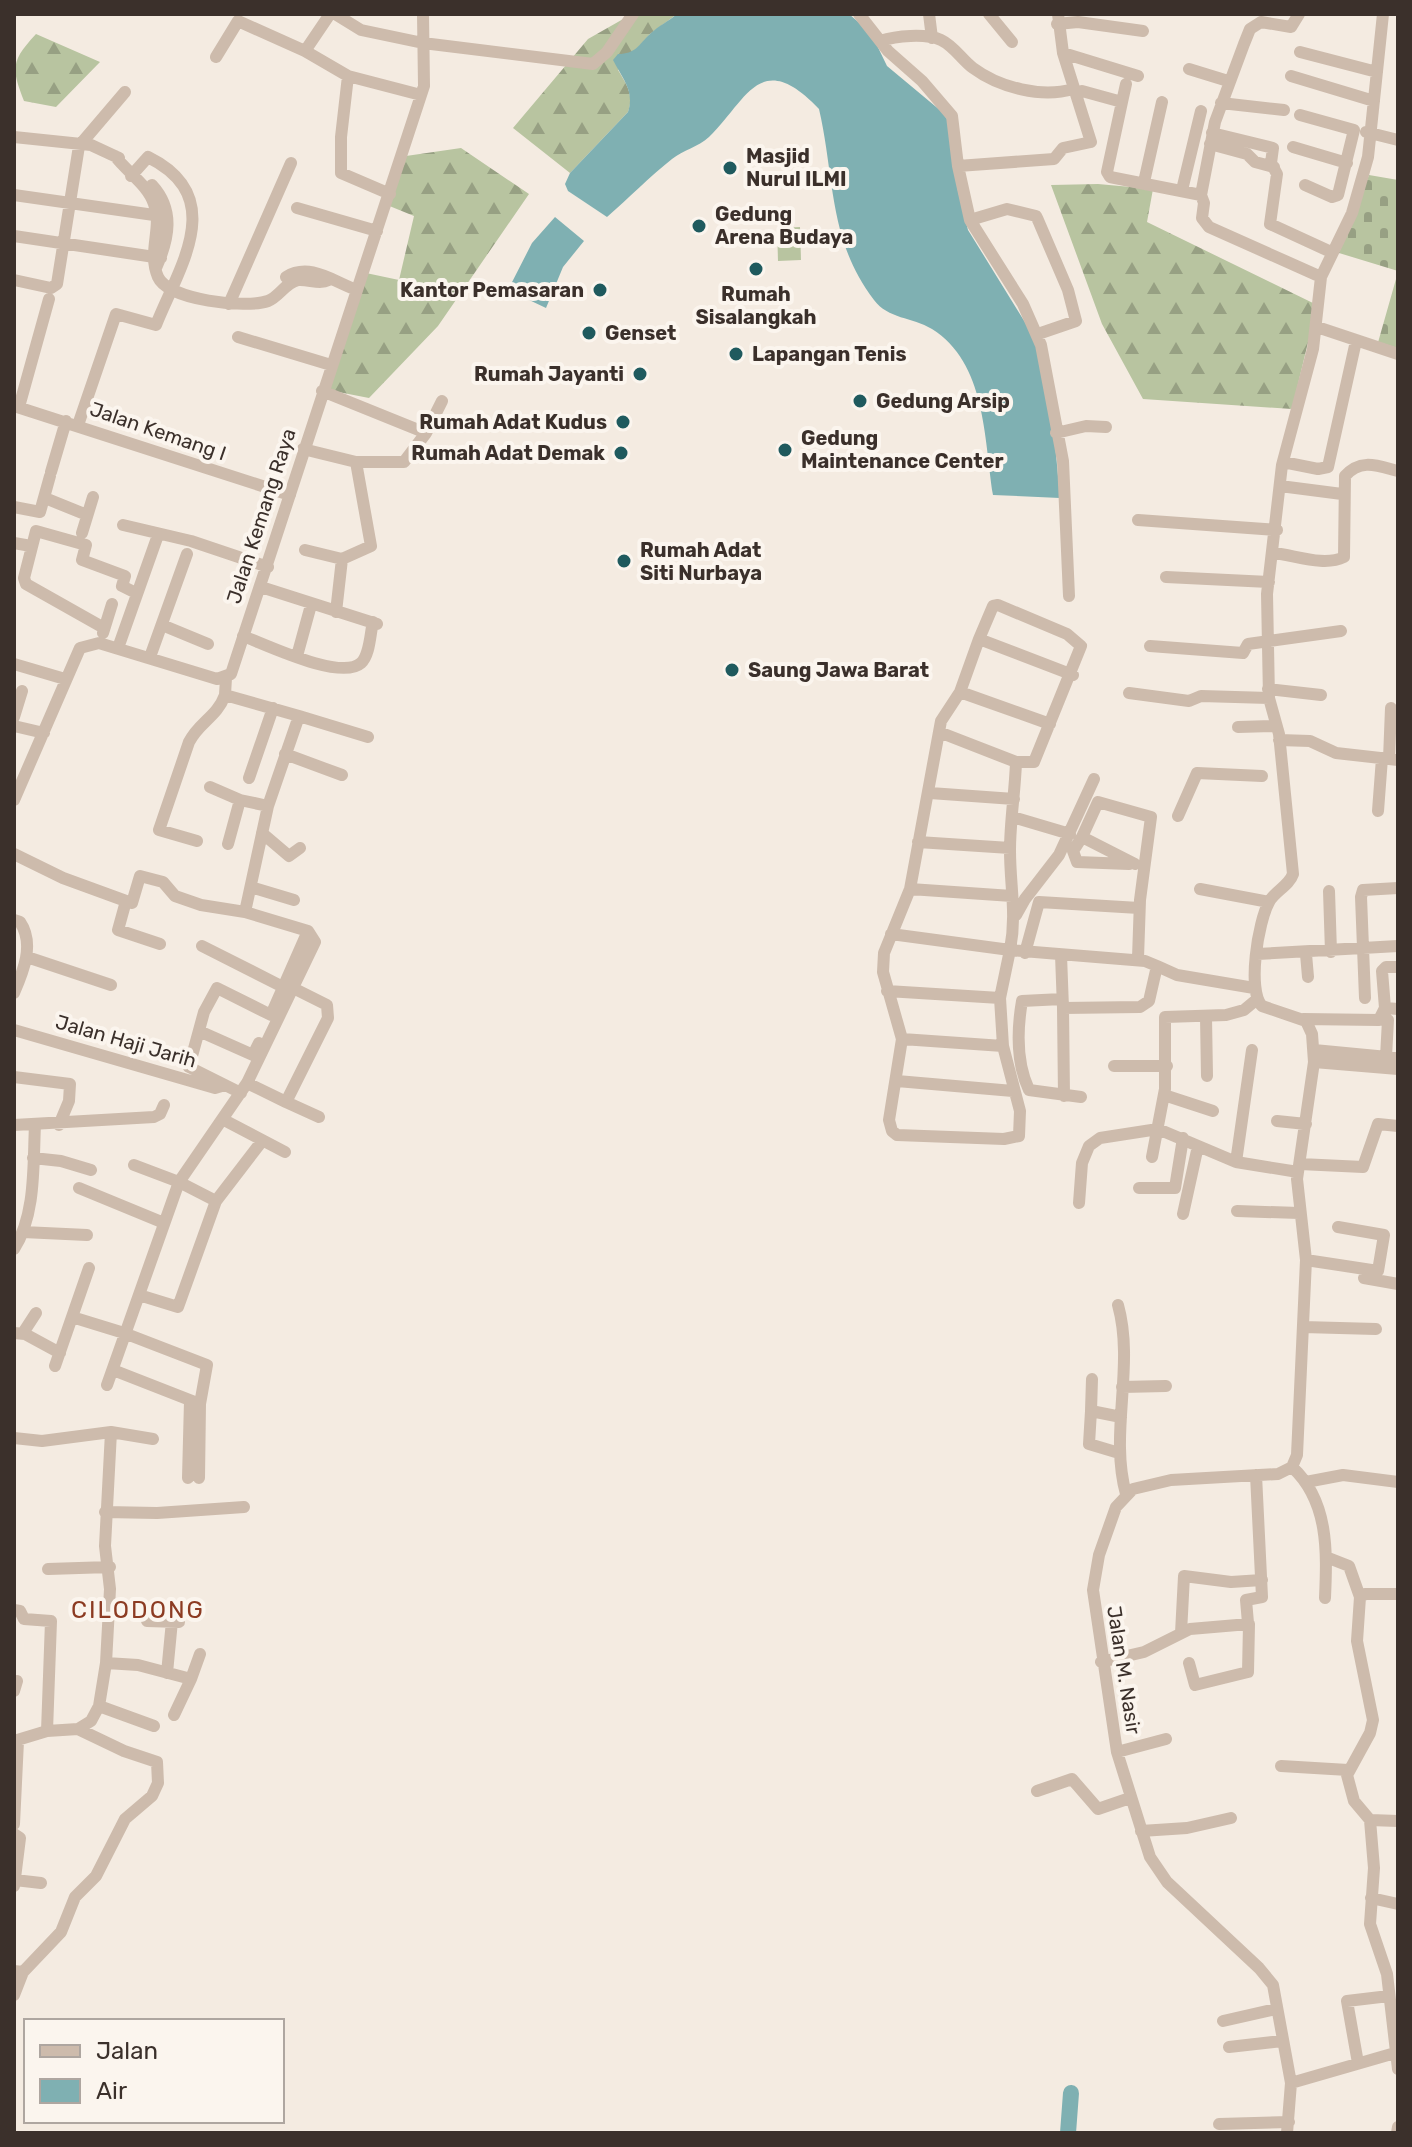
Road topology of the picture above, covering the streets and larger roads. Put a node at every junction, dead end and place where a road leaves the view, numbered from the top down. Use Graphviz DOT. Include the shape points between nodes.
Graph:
graph roads {
  1 [pos="333,14"];
  2 [pos="423,14"];
  3 [pos="633,14"];
  4 [pos="859,14"];
  5 [pos="929,14"];
  6 [pos="989,14"];
  7 [pos="1299,14"];
  8 [pos="1383,14"];
  9 [pos="1058,19"];
  10 [pos="1143,31"];
  11 [pos="932,38"];
  12 [pos="880,41"];
  13 [pos="1012,42"];
  14 [pos="423,43"];
  15 [pos="305,51"];
  16 [pos="1300,52"];
  17 [pos="1063,53"];
  18 [pos="216,57"];
  19 [pos="1189,69"];
  20 [pos="1377,72"];
  21 [pos="348,76"];
  22 [pos="1138,76"];
  23 [pos="1291,76"];
  24 [pos="1228,81"];
  25 [pos="1126,84"];
  26 [pos="1078,90"];
  27 [pos="125,92"];
  28 [pos="421,95"];
  29 [pos="1374,101"];
  30 [pos="1122,102"];
  31 [pos="1162,102"];
  32 [pos="1221,103"];
  33 [pos="1284,110"];
  34 [pos="1201,111"];
  35 [pos="1300,115"];
  36 [pos="1354,130"];
  37 [pos="1371,134"];
  38 [pos="14,137"];
  39 [pos="1211,138"];
  40 [pos="1398,140"];
  41 [pos="79,146"];
  42 [pos="1293,147"];
  43 [pos="291,163"];
  44 [pos="1347,163"];
  45 [pos="958,166"];
  46 [pos="1274,167"];
  47 [pos="134,173"];
  48 [pos="1144,182"];
  49 [pos="1305,185"];
  50 [pos="1182,190"];
  51 [pos="390,194"];
  52 [pos="14,195"];
  53 [pos="1201,195"];
  54 [pos="70,204"];
  55 [pos="297,208"];
  56 [pos="163,216"];
  57 [pos="970,220"];
  58 [pos="377,231"];
  59 [pos="14,236"];
  60 [pos="65,241"];
  61 [pos="1331,252"];
  62 [pos="156,262"];
  63 [pos="1321,277"];
  64 [pos="14,280"];
  65 [pos="173,290"];
  66 [pos="357,290"];
  67 [pos="49,299"];
  68 [pos="229,304"];
  69 [pos="1317,327"];
  70 [pos="1038,334"];
  71 [pos="238,337"];
  72 [pos="1356,341"];
  73 [pos="1398,354"];
  74 [pos="331,365"];
  75 [pos="322,391"];
  76 [pos="442,401"];
  77 [pos="16,406"];
  78 [pos="72,423"];
  79 [pos="1106,427"];
  80 [pos="426,433"];
  81 [pos="1056,433"];
  82 [pos="303,449"];
  83 [pos="356,462"];
  84 [pos="1283,462"];
  85 [pos="1398,471"];
  86 [pos="1280,486"];
  87 [pos="1342,494"];
  88 [pos="290,495"];
  89 [pos="93,497"];
  90 [pos="45,498"];
  91 [pos="14,507"];
  92 [pos="87,515"];
  93 [pos="1138,520"];
  94 [pos="123,525"];
  95 [pos="1277,530"];
  96 [pos="82,533"];
  97 [pos="158,535"];
  98 [pos="14,543"];
  99 [pos="31,546"];
  100 [pos="305,550"];
  101 [pos="1274,553"];
  102 [pos="187,554"];
  103 [pos="342,559"];
  104 [pos="268,567"];
  105 [pos="1166,577"];
  106 [pos="1269,582"];
  107 [pos="261,587"];
  108 [pos="136,593"];
  109 [pos="1069,596"];
  110 [pos="112,604"];
  111 [pos="311,605"];
  112 [pos="336,612"];
  113 [pos="162,625"];
  114 [pos="104,628"];
  115 [pos="1341,631"];
  116 [pos="243,636"];
  117 [pos="979,639"];
  118 [pos="1268,640"];
  119 [pos="99,643"];
  120 [pos="208,644"];
  121 [pos="1150,646"];
  122 [pos="118,648"];
  123 [pos="297,656"];
  124 [pos="150,657"];
  125 [pos="14,664"];
  126 [pos="1073,675"];
  127 [pos="226,678"];
  128 [pos="65,679"];
  129 [pos="22,691"];
  130 [pos="960,692"];
  131 [pos="1129,693"];
  132 [pos="1269,694"];
  133 [pos="225,695"];
  134 [pos="1321,695"];
  135 [pos="273,708"];
  136 [pos="1391,708"];
  137 [pos="299,716"];
  138 [pos="14,717"];
  139 [pos="1050,724"];
  140 [pos="14,726"];
  141 [pos="1276,726"];
  142 [pos="1238,727"];
  143 [pos="939,732"];
  144 [pos="44,733"];
  145 [pos="368,737"];
  146 [pos="1279,740"];
  147 [pos="285,754"];
  148 [pos="1390,759"];
  149 [pos="1016,762"];
  150 [pos="342,775"];
  151 [pos="1262,776"];
  152 [pos="249,778"];
  153 [pos="1094,779"];
  154 [pos="210,787"];
  155 [pos="930,793"];
  156 [pos="1014,799"];
  157 [pos="14,800"];
  158 [pos="240,800"];
  159 [pos="268,806"];
  160 [pos="1378,811"];
  161 [pos="1178,816"];
  162 [pos="1013,817"];
  163 [pos="262,833"];
  164 [pos="1076,836"];
  165 [pos="197,841"];
  166 [pos="918,842"];
  167 [pos="228,844"];
  168 [pos="300,848"];
  169 [pos="1010,848"];
  170 [pos="14,854"];
  171 [pos="1140,864"];
  172 [pos="251,887"];
  173 [pos="1398,888"];
  174 [pos="910,889"];
  175 [pos="1200,889"];
  176 [pos="1329,891"];
  177 [pos="1012,896"];
  178 [pos="294,900"];
  179 [pos="126,901"];
  180 [pos="1269,902"];
  181 [pos="1139,908"];
  182 [pos="245,912"];
  183 [pos="1016,915"];
  184 [pos="14,920"];
  185 [pos="891,934"];
  186 [pos="160,944"];
  187 [pos="202,946"];
  188 [pos="1398,946"];
  189 [pos="1010,950"];
  190 [pos="1363,950"];
  191 [pos="1331,952"];
  192 [pos="1025,953"];
  193 [pos="1257,954"];
  194 [pos="1306,954"];
  195 [pos="1061,955"];
  196 [pos="27,957"];
  197 [pos="1138,958"];
  198 [pos="1157,966"];
  199 [pos="1398,967"];
  200 [pos="1308,977"];
  201 [pos="111,985"];
  202 [pos="288,988"];
  203 [pos="887,991"];
  204 [pos="14,993"];
  205 [pos="1255,994"];
  206 [pos="1000,998"];
  207 [pos="1365,998"];
  208 [pos="1062,1004"];
  209 [pos="1390,1012"];
  210 [pos="271,1015"];
  211 [pos="1206,1017"];
  212 [pos="1303,1019"];
  213 [pos="14,1030"];
  214 [pos="199,1031"];
  215 [pos="902,1039"];
  216 [pos="1003,1046"];
  217 [pos="1252,1050"];
  218 [pos="1314,1056"];
  219 [pos="1392,1057"];
  220 [pos="1114,1066"];
  221 [pos="1167,1066"];
  222 [pos="1398,1069"];
  223 [pos="1207,1076"];
  224 [pos="14,1077"];
  225 [pos="897,1081"];
  226 [pos="225,1085"];
  227 [pos="244,1088"];
  228 [pos="1013,1091"];
  229 [pos="1164,1095"];
  230 [pos="1064,1096"];
  231 [pos="1081,1097"];
  232 [pos="286,1102"];
  233 [pos="164,1105"];
  234 [pos="1213,1111"];
  235 [pos="319,1117"];
  236 [pos="224,1120"];
  237 [pos="1277,1121"];
  238 [pos="1306,1124"];
  239 [pos="14,1125"];
  240 [pos="35,1125"];
  241 [pos="59,1125"];
  242 [pos="1398,1126"];
  243 [pos="1158,1129"];
  244 [pos="1183,1138"];
  245 [pos="262,1141"];
  246 [pos="1198,1146"];
  247 [pos="285,1152"];
  248 [pos="1152,1157"];
  249 [pos="33,1158"];
  250 [pos="1236,1162"];
  251 [pos="134,1165"];
  252 [pos="1299,1168"];
  253 [pos="91,1170"];
  254 [pos="179,1182"];
  255 [pos="79,1188"];
  256 [pos="1139,1188"];
  257 [pos="216,1201"];
  258 [pos="1079,1203"];
  259 [pos="1237,1211"];
  260 [pos="1299,1213"];
  261 [pos="1183,1214"];
  262 [pos="164,1223"];
  263 [pos="1338,1227"];
  264 [pos="23,1232"];
  265 [pos="87,1235"];
  266 [pos="14,1249"];
  267 [pos="1306,1264"];
  268 [pos="89,1268"];
  269 [pos="1398,1284"];
  270 [pos="139,1295"];
  271 [pos="1118,1305"];
  272 [pos="36,1313"];
  273 [pos="72,1317"];
  274 [pos="1303,1327"];
  275 [pos="1376,1329"];
  276 [pos="18,1333"];
  277 [pos="124,1333"];
  278 [pos="60,1353"];
  279 [pos="55,1366"];
  280 [pos="113,1370"];
  281 [pos="1092,1379"];
  282 [pos="107,1385"];
  283 [pos="1166,1386"];
  284 [pos="1122,1387"];
  285 [pos="195,1402"];
  286 [pos="1091,1411"];
  287 [pos="1121,1417"];
  288 [pos="111,1432"];
  289 [pos="14,1438"];
  290 [pos="153,1439"];
  291 [pos="1119,1453"];
  292 [pos="1292,1467"];
  293 [pos="1256,1475"];
  294 [pos="193,1478"];
  295 [pos="1306,1482"];
  296 [pos="1398,1482"];
  297 [pos="1126,1494"];
  298 [pos="244,1507"];
  299 [pos="105,1512"];
  300 [pos="1326,1557"];
  301 [pos="110,1567"];
  302 [pos="48,1569"];
  303 [pos="1262,1580"];
  304 [pos="1398,1594"];
  305 [pos="1360,1597"];
  306 [pos="1325,1598"];
  307 [pos="20,1616"];
  308 [pos="147,1621"];
  309 [pos="1248,1623"];
  310 [pos="1181,1633"];
  311 [pos="200,1654"];
  312 [pos="1101,1662"];
  313 [pos="106,1663"];
  314 [pos="1189,1663"];
  315 [pos="167,1673"];
  316 [pos="191,1679"];
  317 [pos="99,1706"];
  318 [pos="174,1715"];
  319 [pos="154,1726"];
  320 [pos="78,1729"];
  321 [pos="47,1731"];
  322 [pos="1166,1739"];
  323 [pos="16,1748"];
  324 [pos="1117,1752"];
  325 [pos="1281,1766"];
  326 [pos="1348,1770"];
  327 [pos="1037,1791"];
  328 [pos="15,1794"];
  329 [pos="1130,1798"];
  330 [pos="1231,1818"];
  331 [pos="1370,1820"];
  332 [pos="1398,1821"];
  333 [pos="14,1824"];
  334 [pos="1141,1831"];
  335 [pos="14,1834"];
  336 [pos="14,1878"];
  337 [pos="41,1883"];
  338 [pos="1371,1898"];
  339 [pos="1398,1904"];
  340 [pos="18,1971"];
  341 [pos="1392,1973"];
  342 [pos="14,1995"];
  343 [pos="1389,1996"];
  344 [pos="1276,2009"];
  345 [pos="1223,2021"];
  346 [pos="1282,2041"];
  347 [pos="1229,2047"];
  348 [pos="1395,2053"];
  349 [pos="1358,2063"];
  350 [pos="1398,2069"];
  351 [pos="1291,2083"];
  352 [pos="1219,2124"];
  353 [pos="1288,2127"];
  354 [pos="1398,2127"];
  355 [pos="1397,2133"];
  1 -- 14 [label="street" via="361,30"];
  1 -- 15 [label="street"];
  2 -- 14 [label="street, Jalan Kemang Raya"];
  3 -- 14 [label="street" via="593,64"];
  4 -- 12 [label="street"];
  5 -- 11 [label="street"];
  6 -- 13 [label="street"];
  7 -- 24 [label="street" via="1291,27 1263,22 1250,29"];
  8 -- 20 [label="street"];
  9 -- 10 [label="street"];
  9 -- 17 [label="street"];
  11 -- 12 [label="street"];
  11 -- 26 [label="street" via="978,72 1007,84 1041,93"];
  12 -- 45 [label="street" via="952,116"];
  14 -- 28 [label="street, Jalan Kemang Raya"];
  15 -- 18 [label="street" via="236,21"];
  15 -- 21 [label="street"];
  16 -- 20 [label="street"];
  17 -- 22 [label="street"];
  17 -- 26 [label="street"];
  19 -- 24 [label="street"];
  20 -- 29 [label="street"];
  21 -- 28 [label="street"];
  21 -- 51 [label="street" via="341,173"];
  23 -- 29 [label="street"];
  24 -- 32 [label="street"];
  25 -- 30 [label="street"];
  26 -- 30 [label="street"];
  26 -- 45 [label="street" via="1091,139 1088,145 1063,148 1054,159"];
  27 -- 41 [label="street"];
  28 -- 51 [label="street, Jalan Kemang Raya"];
  29 -- 37 [label="street"];
  30 -- 48 [label="street" via="1107,172 1117,179"];
  31 -- 48 [label="street"];
  32 -- 33 [label="street"];
  32 -- 39 [label="street"];
  34 -- 50 [label="street"];
  35 -- 36 [label="street"];
  36 -- 37 [label="street"];
  36 -- 44 [label="street"];
  37 -- 40 [label="street"];
  37 -- 61 [label="street" via="1359,193"];
  38 -- 41 [label="street"];
  39 -- 46 [label="street"];
  39 -- 46 [label="street" via="1271,147"];
  39 -- 53 [label="street"];
  41 -- 47 [label="street" via="91,145 115,156"];
  41 -- 54 [label="street"];
  42 -- 44 [label="street"];
  43 -- 68 [label="street"];
  44 -- 49 [label="street" via="1338,195"];
  45 -- 57 [label="street"];
  46 -- 61 [label="street" via="1270,224"];
  47 -- 56 [label="street" via="162,197"];
  47 -- 65 [label="street" via="148,157 186,191 192,240"];
  48 -- 50 [label="street"];
  50 -- 53 [label="street"];
  51 -- 58 [label="street, Jalan Kemang Raya"];
  52 -- 54 [label="street"];
  53 -- 63 [label="street" via="1202,218 1209,227"];
  54 -- 56 [label="street"];
  54 -- 60 [label="street"];
  55 -- 58 [label="street"];
  56 -- 62 [label="street" via="169,232"];
  57 -- 70 [label="street"];
  57 -- 70 [label="street" via="1007,209 1036,216 1070,294 1076,321"];
  58 -- 66 [label="street, Jalan Kemang Raya"];
  59 -- 60 [label="street"];
  60 -- 62 [label="street"];
  60 -- 64 [label="street" via="55,286"];
  61 -- 63 [label="street"];
  62 -- 65 [label="street" via="159,281"];
  63 -- 69 [label="street"];
  65 -- 68 [label="street"];
  65 -- 78 [label="street" via="156,325 116,314"];
  66 -- 68 [label="street" via="314,271 295,277 263,302"];
  66 -- 74 [label="street, Jalan Kemang Raya"];
  67 -- 77 [label="street"];
  69 -- 72 [label="street"];
  69 -- 84 [label="street"];
  70 -- 81 [label="street"];
  71 -- 74 [label="street"];
  72 -- 73 [label="street"];
  72 -- 84 [label="street" via="1328,467"];
  74 -- 75 [label="street, Jalan Kemang Raya"];
  75 -- 80 [label="street"];
  75 -- 82 [label="street, Jalan Kemang Raya"];
  76 -- 80 [label="street"];
  77 -- 78 [label="street, Jalan Kemang I"];
  78 -- 88 [label="street, Jalan Kemang I"];
  78 -- 90 [label="street"];
  79 -- 81 [label="street"];
  80 -- 83 [label="street" via="404,462"];
  81 -- 109 [label="street" via="1063,461"];
  82 -- 83 [label="street"];
  82 -- 88 [label="street, Jalan Kemang Raya"];
  83 -- 103 [label="street" via="371,546"];
  84 -- 86 [label="street"];
  85 -- 87 [label="street" via="1369,463 1352,468"];
  86 -- 87 [label="street"];
  86 -- 95 [label="street"];
  87 -- 101 [label="street" via="1344,557 1317,560"];
  88 -- 104 [label="street, Jalan Kemang Raya"];
  89 -- 92 [label="street"];
  90 -- 91 [label="street" via="40,512"];
  90 -- 92 [label="street"];
  92 -- 96 [label="street"];
  93 -- 95 [label="street"];
  94 -- 97 [label="street"];
  95 -- 101 [label="street"];
  97 -- 104 [label="street"];
  97 -- 108 [label="street"];
  98 -- 99 [label="street"];
  99 -- 108 [label="street" via="36,531 86,545 82,560 125,576 122,586"];
  99 -- 114 [label="street" via="26,584"];
  100 -- 103 [label="street"];
  101 -- 106 [label="street"];
  102 -- 113 [label="street"];
  103 -- 112 [label="street"];
  104 -- 107 [label="street, Jalan Kemang Raya"];
  105 -- 106 [label="street"];
  106 -- 118 [label="street"];
  107 -- 111 [label="street"];
  107 -- 116 [label="street, Jalan Kemang Raya"];
  108 -- 122 [label="street"];
  110 -- 114 [label="street"];
  111 -- 112 [label="street"];
  111 -- 123 [label="street"];
  112 -- 123 [label="street" via="377,623 366,657 354,668 336,669"];
  113 -- 120 [label="street"];
  113 -- 124 [label="street"];
  114 -- 119 [label="street"];
  115 -- 118 [label="street"];
  116 -- 123 [label="street"];
  116 -- 127 [label="street, Jalan Kemang Raya"];
  117 -- 126 [label="street"];
  117 -- 126 [label="street" via="998,605 1076,639 1081,650"];
  117 -- 130 [label="street"];
  118 -- 121 [label="street" via="1248,644 1243,653"];
  118 -- 132 [label="street"];
  119 -- 122 [label="street"];
  119 -- 128 [label="street" via="75,653"];
  122 -- 124 [label="street"];
  124 -- 127 [label="street"];
  125 -- 128 [label="street"];
  126 -- 139 [label="street"];
  127 -- 133 [label="street, Jalan Kemang Raya"];
  128 -- 144 [label="street"];
  129 -- 138 [label="street"];
  130 -- 139 [label="street"];
  130 -- 143 [label="street"];
  131 -- 132 [label="street" via="1189,701"];
  132 -- 134 [label="street"];
  132 -- 141 [label="street"];
  133 -- 135 [label="street"];
  133 -- 165 [label="street" via="212,718 193,732 159,830"];
  135 -- 137 [label="street"];
  135 -- 152 [label="street"];
  136 -- 148 [label="street"];
  137 -- 145 [label="street"];
  137 -- 147 [label="street"];
  139 -- 149 [label="street" via="1033,763"];
  140 -- 144 [label="street"];
  141 -- 142 [label="street"];
  141 -- 146 [label="street"];
  143 -- 149 [label="street"];
  143 -- 155 [label="street"];
  144 -- 157 [label="street"];
  146 -- 148 [label="street" via="1310,741 1336,753"];
  146 -- 180 [label="street" via="1293,874"];
  147 -- 150 [label="street"];
  147 -- 159 [label="street"];
  148 -- 160 [label="street"];
  149 -- 156 [label="street"];
  151 -- 161 [label="street" via="1197,773"];
  153 -- 164 [label="street"];
  154 -- 158 [label="street"];
  155 -- 156 [label="street"];
  155 -- 166 [label="street"];
  156 -- 162 [label="street"];
  158 -- 159 [label="street"];
  158 -- 167 [label="street"];
  159 -- 163 [label="street"];
  162 -- 164 [label="street"];
  162 -- 169 [label="street"];
  163 -- 168 [label="street" via="289,856"];
  163 -- 172 [label="street"];
  164 -- 171 [label="street"];
  164 -- 171 [label="street" via="1077,862"];
  164 -- 171 [label="street" via="1098,802 1151,817"];
  164 -- 183 [label="street"];
  166 -- 169 [label="street"];
  166 -- 174 [label="street"];
  169 -- 177 [label="street"];
  170 -- 179 [label="street"];
  171 -- 181 [label="street"];
  172 -- 178 [label="street"];
  172 -- 182 [label="street"];
  173 -- 190 [label="street" via="1363,890"];
  174 -- 177 [label="street"];
  174 -- 185 [label="street"];
  175 -- 180 [label="street"];
  176 -- 191 [label="street"];
  177 -- 183 [label="street"];
  179 -- 182 [label="street" via="132,903 140,876 163,882 175,896 201,905"];
  179 -- 186 [label="street" via="118,930"];
  180 -- 193 [label="street"];
  181 -- 192 [label="street" via="1039,902"];
  181 -- 197 [label="street"];
  182 -- 202 [label="street" via="308,931"];
  183 -- 189 [label="street"];
  184 -- 196 [label="street" via="26,932"];
  185 -- 189 [label="street"];
  185 -- 203 [label="street" via="883,963"];
  187 -- 202 [label="street"];
  188 -- 190 [label="street"];
  189 -- 192 [label="street"];
  189 -- 206 [label="street"];
  190 -- 191 [label="street"];
  190 -- 207 [label="street"];
  191 -- 194 [label="street"];
  192 -- 195 [label="street"];
  193 -- 194 [label="street"];
  193 -- 205 [label="street"];
  194 -- 200 [label="street"];
  195 -- 197 [label="street"];
  195 -- 208 [label="street"];
  196 -- 201 [label="street"];
  196 -- 204 [label="street"];
  197 -- 198 [label="street"];
  198 -- 205 [label="street"];
  198 -- 208 [label="street" via="1149,1001 1140,1007"];
  199 -- 209 [label="street" via="1382,971"];
  202 -- 210 [label="street"];
  202 -- 227 [label="street"];
  202 -- 232 [label="street" via="329,1010"];
  203 -- 206 [label="street"];
  203 -- 215 [label="street"];
  205 -- 211 [label="street" via="1236,1013"];
  205 -- 212 [label="street" via="1268,1010"];
  206 -- 216 [label="street"];
  208 -- 230 [label="street"];
  208 -- 230 [label="street" via="1022,1001 1018,1027 1029,1090"];
  209 -- 212 [label="street" via="1379,1020"];
  209 -- 219 [label="street"];
  210 -- 214 [label="street" via="253,1055"];
  210 -- 214 [label="street" via="217,988"];
  211 -- 221 [label="street" via="1165,1017"];
  211 -- 223 [label="street"];
  212 -- 218 [label="street" via="1312,1034"];
  213 -- 226 [label="street, Jalan Haji Jarih" via="215,1088"];
  214 -- 226 [label="street" via="189,1067"];
  215 -- 216 [label="street"];
  215 -- 225 [label="street"];
  216 -- 228 [label="street"];
  217 -- 250 [label="street"];
  218 -- 219 [label="street"];
  218 -- 222 [label="street"];
  218 -- 238 [label="street"];
  220 -- 221 [label="street"];
  221 -- 229 [label="street"];
  224 -- 241 [label="street" via="70,1084"];
  225 -- 228 [label="street"];
  225 -- 228 [label="street" via="889,1120 897,1135 1015,1138 1021,1132"];
  226 -- 227 [label="street"];
  227 -- 232 [label="street"];
  227 -- 236 [label="street"];
  229 -- 234 [label="street"];
  229 -- 243 [label="street"];
  230 -- 231 [label="street"];
  232 -- 235 [label="street"];
  233 -- 241 [label="street" via="154,1117"];
  236 -- 245 [label="street"];
  236 -- 254 [label="street"];
  237 -- 238 [label="street"];
  238 -- 252 [label="street"];
  239 -- 240 [label="street"];
  240 -- 241 [label="street"];
  240 -- 249 [label="street"];
  242 -- 252 [label="street" via="1378,1124 1363,1167"];
  243 -- 244 [label="street"];
  243 -- 248 [label="street"];
  243 -- 258 [label="street" via="1094,1141 1079,1173"];
  244 -- 246 [label="street"];
  244 -- 256 [label="street" via="1175,1188"];
  245 -- 247 [label="street"];
  245 -- 257 [label="street"];
  246 -- 250 [label="street"];
  246 -- 261 [label="street"];
  249 -- 253 [label="street"];
  249 -- 264 [label="street"];
  250 -- 252 [label="street"];
  251 -- 254 [label="street"];
  252 -- 260 [label="street"];
  254 -- 257 [label="street"];
  254 -- 262 [label="street"];
  255 -- 262 [label="street"];
  257 -- 270 [label="street" via="178,1307"];
  259 -- 260 [label="street"];
  260 -- 267 [label="street"];
  262 -- 270 [label="street"];
  263 -- 267 [label="street" via="1384,1235 1378,1271"];
  264 -- 265 [label="street"];
  264 -- 266 [label="street"];
  267 -- 269 [label="street"];
  267 -- 274 [label="street"];
  268 -- 273 [label="street"];
  270 -- 277 [label="street"];
  271 -- 284 [label="street"];
  272 -- 276 [label="street"];
  273 -- 277 [label="street"];
  273 -- 278 [label="street"];
  274 -- 275 [label="street"];
  274 -- 292 [label="street" via="1297,1455"];
  276 -- 278 [label="street"];
  277 -- 280 [label="street"];
  277 -- 285 [label="street" via="207,1365"];
  278 -- 279 [label="street"];
  280 -- 282 [label="street"];
  280 -- 285 [label="street"];
  281 -- 286 [label="street"];
  283 -- 284 [label="street"];
  284 -- 287 [label="street"];
  285 -- 294 [label="street"];
  286 -- 287 [label="street"];
  286 -- 291 [label="street" via="1089,1444"];
  287 -- 291 [label="street"];
  288 -- 289 [label="street" via="42,1441"];
  288 -- 290 [label="street"];
  288 -- 299 [label="street"];
  291 -- 297 [label="street"];
  292 -- 293 [label="street"];
  292 -- 295 [label="street"];
  293 -- 297 [label="street" via="1171,1480"];
  293 -- 303 [label="street"];
  295 -- 296 [label="street" via="1343,1475"];
  295 -- 300 [label="street" via="1324,1524"];
  297 -- 312 [label="street, Jalan M. Nasir" via="1116,1507 1095,1570"];
  298 -- 299 [label="street"];
  299 -- 301 [label="street"];
  300 -- 305 [label="street" via="1349,1566"];
  300 -- 306 [label="street"];
  301 -- 302 [label="street"];
  301 -- 313 [label="street"];
  303 -- 309 [label="street" via="1262,1597 1246,1600"];
  303 -- 310 [label="street" via="1184,1576"];
  304 -- 305 [label="street"];
  305 -- 326 [label="street" via="1357,1641 1373,1720"];
  307 -- 321 [label="street" via="51,1621"];
  308 -- 315 [label="street" via="176,1622"];
  309 -- 310 [label="street"];
  309 -- 314 [label="street" via="1248,1672 1195,1685"];
  310 -- 312 [label="street" via="1144,1652"];
  311 -- 316 [label="street"];
  312 -- 324 [label="street, Jalan M. Nasir"];
  313 -- 315 [label="street"];
  313 -- 317 [label="street"];
  315 -- 316 [label="street"];
  316 -- 318 [label="street"];
  317 -- 319 [label="street"];
  317 -- 320 [label="street" via="91,1721"];
  320 -- 321 [label="street"];
  320 -- 340 [label="street" via="157,1762 158,1783 147,1801 125,1819 96,1876 75,1897 61,1932"];
  321 -- 323 [label="street"];
  322 -- 324 [label="street"];
  323 -- 328 [label="street"];
  324 -- 329 [label="street, Jalan M. Nasir"];
  325 -- 326 [label="street"];
  326 -- 331 [label="street" via="1351,1794"];
  327 -- 329 [label="street" via="1072,1779 1097,1809"];
  328 -- 333 [label="street"];
  329 -- 334 [label="street, Jalan M. Nasir"];
  330 -- 334 [label="street"];
  331 -- 332 [label="street"];
  331 -- 338 [label="street"];
  334 -- 344 [label="street, Jalan M. Nasir" via="1160,1874 1270,1980"];
  335 -- 336 [label="street" via="20,1838"];
  336 -- 337 [label="street"];
  338 -- 339 [label="street"];
  338 -- 341 [label="street" via="1371,1928"];
  340 -- 342 [label="street"];
  341 -- 343 [label="street"];
  343 -- 348 [label="street"];
  343 -- 349 [label="street" via="1347,2001"];
  344 -- 345 [label="street"];
  344 -- 346 [label="street, Jalan M. Nasir"];
  346 -- 347 [label="street"];
  346 -- 351 [label="street, Jalan M. Nasir"];
  348 -- 349 [label="street"];
  348 -- 350 [label="street"];
  349 -- 351 [label="street"];
  351 -- 353 [label="street, Jalan M. Nasir"];
  352 -- 353 [label="street"];
  354 -- 355 [label="street"];
}
